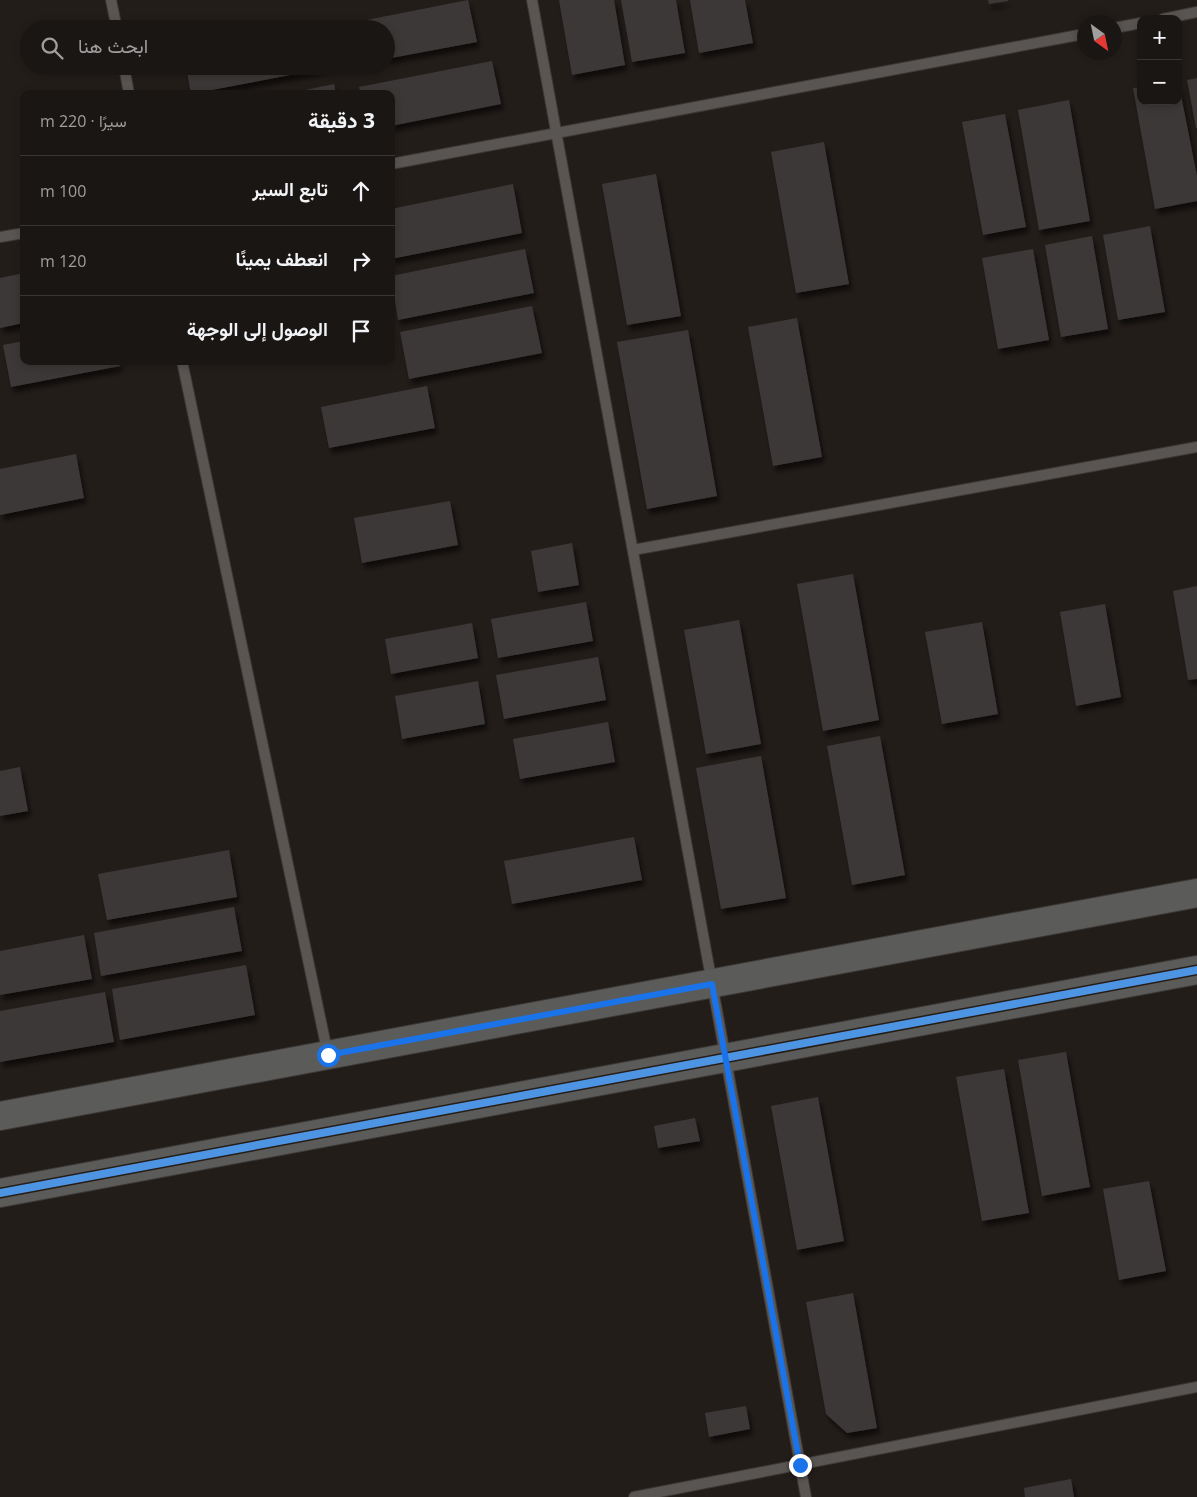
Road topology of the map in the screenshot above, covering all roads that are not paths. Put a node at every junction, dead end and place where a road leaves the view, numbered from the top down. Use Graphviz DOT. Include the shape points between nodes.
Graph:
graph roads {
  1 [pos="112,0"];
  2 [pos="532,0"];
  3 [pos="1197,12"];
  4 [pos="1182,15"];
  5 [pos="115,20"];
  6 [pos="1137,24"];
  7 [pos="1122,27"];
  8 [pos="1077,35"];
  9 [pos="126,75"];
  10 [pos="128,90"];
  11 [pos="556,133"];
  12 [pos="395,163"];
  13 [pos="20,234"];
  14 [pos="0,237"];
  15 [pos="183,365"];
  16 [pos="1197,447"];
  17 [pos="632,550"];
  18 [pos="1197,894"];
  19 [pos="1197,970"];
  20 [pos="712,984"];
  21 [pos="328,1055"];
  22 [pos="726,1058"];
  23 [pos="0,1116"];
  24 [pos="0,1193"];
  25 [pos="1197,1387"];
  26 [pos="800,1465"];
  27 [pos="634,1497"];
  28 [pos="806,1497"];
  1 -- 5 [label="lane"];
  2 -- 11 [label="lane"];
  3 -- 4 [label="lane"];
  6 -- 7 [label="lane"];
  8 -- 11 [label="lane"];
  9 -- 10 [label="lane"];
  11 -- 12 [label="lane"];
  11 -- 17 [label="lane"];
  13 -- 14 [label="lane"];
  15 -- 21 [label="lane"];
  16 -- 17 [label="lane"];
  17 -- 20 [label="lane"];
  18 -- 20 [label="street"];
  19 -- 22 [label="street"];
  20 -- 21 [label="street"];
  20 -- 22 [label="lane"];
  21 -- 23 [label="street"];
  22 -- 24 [label="street"];
  22 -- 26 [label="lane"];
  25 -- 26 [label="lane"];
  26 -- 27 [label="lane"];
  26 -- 28 [label="lane"];
}
